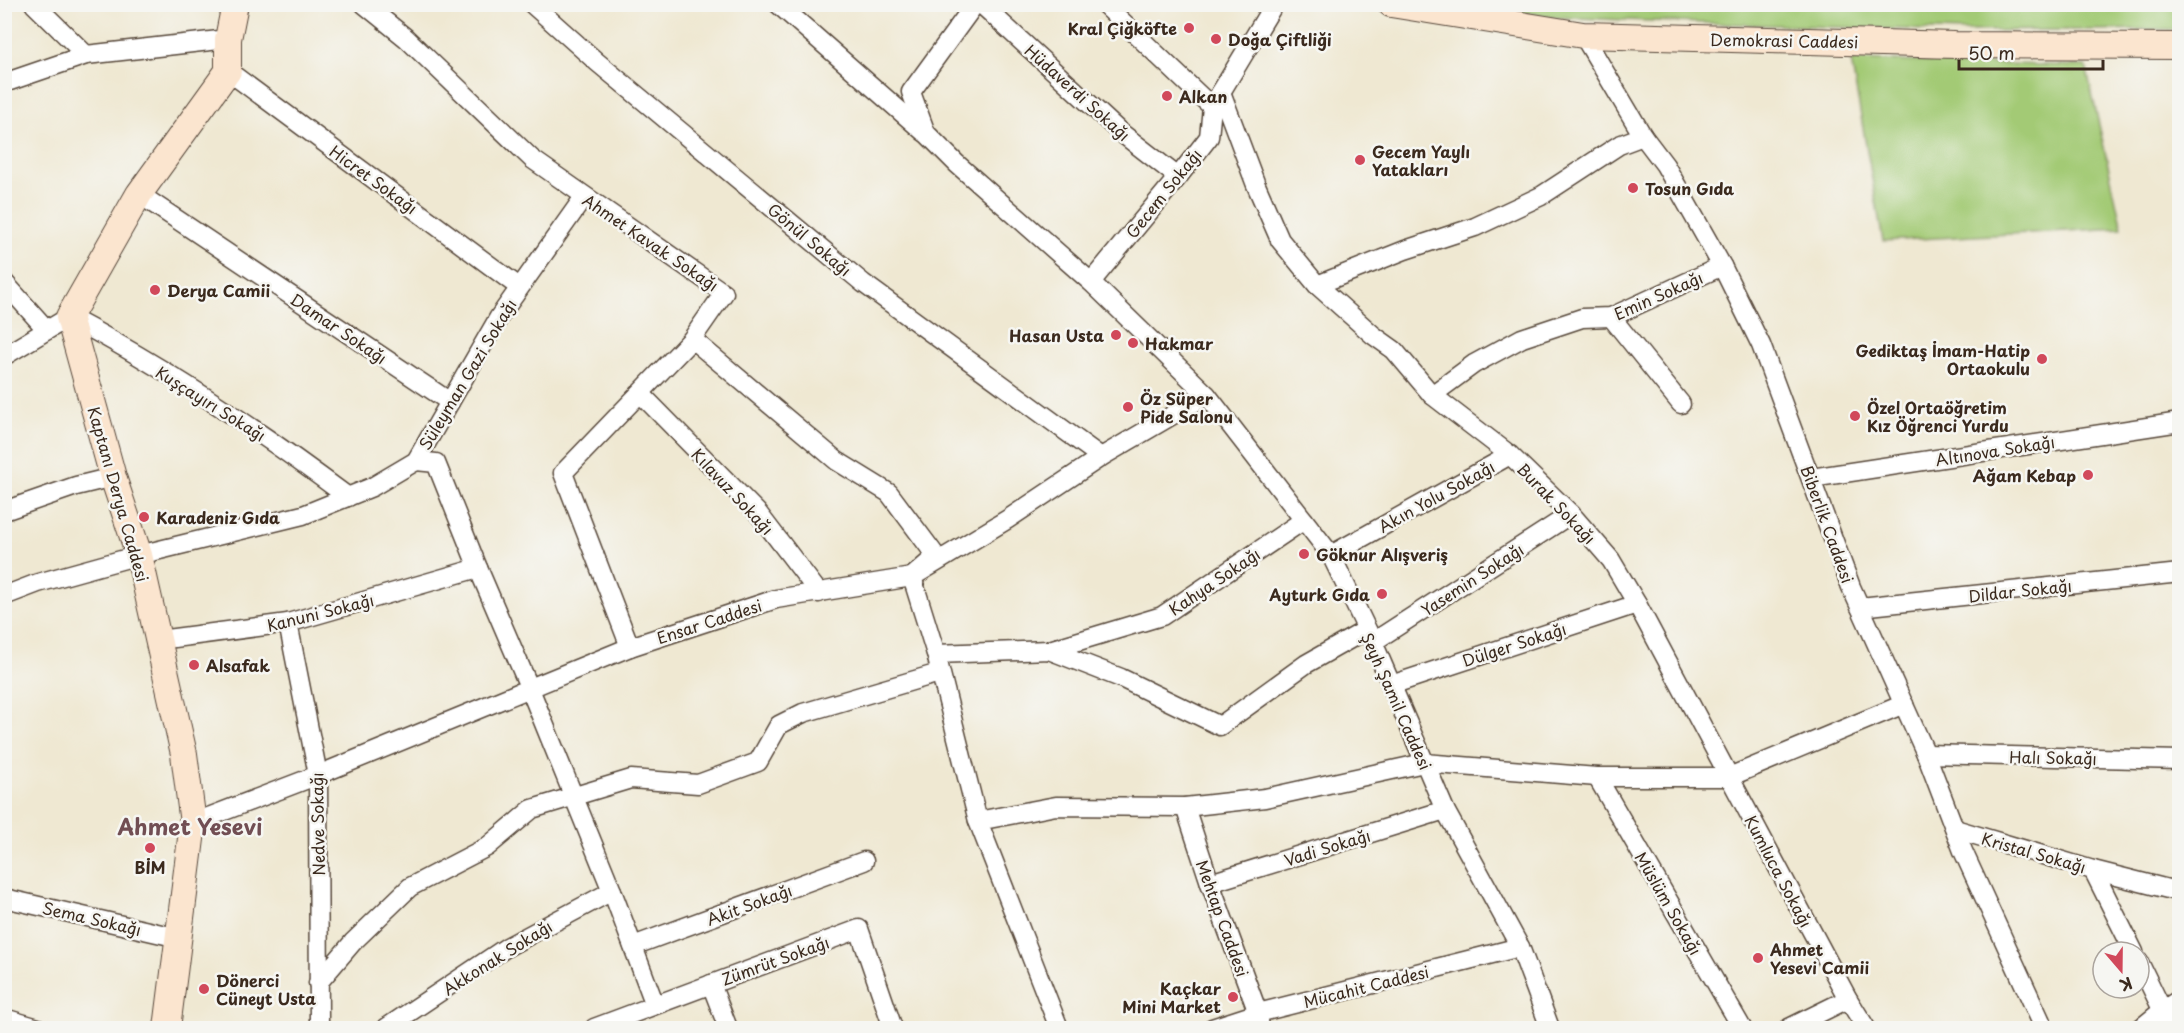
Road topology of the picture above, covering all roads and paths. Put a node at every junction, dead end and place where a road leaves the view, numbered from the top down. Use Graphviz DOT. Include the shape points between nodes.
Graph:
graph roads {
  1 [pos="34,4"];
  2 [pos="236,4"];
  3 [pos="364,4"];
  4 [pos="532,4"];
  5 [pos="778,4"];
  6 [pos="975,4"];
  7 [pos="981,4"];
  8 [pos="1274,4"];
  9 [pos="1391,4"];
  10 [pos="1106,5"];
  11 [pos="1583,35"];
  12 [pos="228,39"];
  13 [pos="2180,46"];
  14 [pos="86,55"];
  15 [pos="228,71"];
  16 [pos="4,83"];
  17 [pos="1217,100"];
  18 [pos="926,133"];
  19 [pos="1643,136"];
  20 [pos="1178,177"];
  21 [pos="139,194"];
  22 [pos="584,197"];
  23 [pos="1722,266"];
  24 [pos="4,282"];
  25 [pos="1091,282"];
  26 [pos="1317,285"];
  27 [pos="519,287"];
  28 [pos="1611,317"];
  29 [pos="58,324"];
  30 [pos="692,339"];
  31 [pos="4,356"];
  32 [pos="641,394"];
  33 [pos="1432,395"];
  34 [pos="1207,396"];
  35 [pos="450,402"];
  36 [pos="1681,404"];
  37 [pos="2180,422"];
  38 [pos="1510,455"];
  39 [pos="1101,457"];
  40 [pos="416,461"];
  41 [pos="113,477"];
  42 [pos="1811,478"];
  43 [pos="348,497"];
  44 [pos="4,511"];
  45 [pos="1571,514"];
  46 [pos="1304,520"];
  47 [pos="139,555"];
  48 [pos="1331,555"];
  49 [pos="478,568"];
  50 [pos="2180,573"];
  51 [pos="912,577"];
  52 [pos="819,594"];
  53 [pos="4,596"];
  54 [pos="1637,604"];
  55 [pos="1860,607"];
  56 [pos="288,623"];
  57 [pos="1370,636"];
  58 [pos="159,640"];
  59 [pos="630,647"];
  60 [pos="1049,650"];
  61 [pos="936,654"];
  62 [pos="939,673"];
  63 [pos="1391,685"];
  64 [pos="530,689"];
  65 [pos="1904,704"];
  66 [pos="1926,754"];
  67 [pos="2180,760"];
  68 [pos="1424,763"];
  69 [pos="318,775"];
  70 [pos="1597,777"];
  71 [pos="1728,777"];
  72 [pos="572,796"];
  73 [pos="1185,807"];
  74 [pos="1445,810"];
  75 [pos="978,821"];
  76 [pos="193,823"];
  77 [pos="1955,829"];
  78 [pos="864,861"];
  79 [pos="2093,870"];
  80 [pos="1209,883"];
  81 [pos="612,891"];
  82 [pos="2180,892"];
  83 [pos="4,898"];
  84 [pos="179,938"];
  85 [pos="2128,940"];
  86 [pos="633,946"];
  87 [pos="1520,948"];
  88 [pos="318,983"];
  89 [pos="711,984"];
  90 [pos="2151,986"];
  91 [pos="1848,999"];
  92 [pos="2180,999"];
  93 [pos="654,1005"];
  94 [pos="2163,1010"];
  95 [pos="5,1018"];
  96 [pos="1259,1021"];
  97 [pos="38,1029"];
  98 [pos="167,1029"];
  99 [pos="319,1029"];
  100 [pos="386,1029"];
  101 [pos="594,1029"];
  102 [pos="728,1029"];
  103 [pos="893,1029"];
  104 [pos="1059,1029"];
  105 [pos="1212,1029"];
  106 [pos="1550,1029"];
  107 [pos="1742,1029"];
  108 [pos="1789,1029"];
  109 [pos="1866,1029"];
  110 [pos="2044,1029"];
  111 [pos="2141,1029"];
  112 [pos="2171,1029"];
  1 -- 14 [label="street"];
  2 -- 12 [label="street"];
  3 -- 22 [label="street, Ahmet Kavak Sokağı" via="406,38 532,159"];
  4 -- 39 [label="street, Gönül Sokağı" via="863,283"];
  5 -- 18 [label="street"];
  6 -- 18 [label="street" via="911,92"];
  7 -- 20 [label="street, Hüdaverdi Sokağı" via="1119,131"];
  8 -- 17 [label="street, Gecem Sokağı"];
  9 -- 11 [label="street, Demokrasi Caddesi"];
  10 -- 17 [label="street"];
  11 -- 13 [label="street, Demokrasi Caddesi" via="1955,45"];
  11 -- 19 [label="street, Biberlik Caddesi"];
  12 -- 14 [label="street"];
  12 -- 15 [label="street"];
  14 -- 16 [label="street"];
  15 -- 21 [label="street"];
  15 -- 27 [label="street, Hicret Sokağı"];
  17 -- 20 [label="street, Gecem Sokağı" via="1209,137"];
  17 -- 26 [label="street, Burak Sokağı" via="1280,240"];
  18 -- 25 [label="street, Şeyh Şamil Caddesi"];
  19 -- 23 [label="street, Biberlik Caddesi" via="1665,165"];
  19 -- 26 [label="street" via="1619,145 1541,196 1484,223"];
  20 -- 25 [label="street, Gecem Sokağı"];
  21 -- 29 [label="street"];
  21 -- 35 [label="street, Damar Sokağı"];
  22 -- 27 [label="street, Süleyman Gazi Sokağı"];
  22 -- 30 [label="street, Ahmet Kavak Sokağı" via="724,292"];
  23 -- 28 [label="street, Emin Sokağı"];
  23 -- 42 [label="street, Biberlik Caddesi" via="1761,345"];
  24 -- 29 [label="street"];
  25 -- 34 [label="street, Şeyh Şamil Caddesi"];
  26 -- 33 [label="street, Burak Sokağı" via="1394,350"];
  27 -- 35 [label="street, Süleyman Gazi Sokağı"];
  28 -- 33 [label="street, Emin Sokağı" via="1581,318 1522,338 1474,364"];
  28 -- 36 [label="street"];
  29 -- 31 [label="street"];
  29 -- 41 [label="street, Kaptanı Derya Caddesi"];
  29 -- 43 [label="street, Kuşçayırı Sokağı" via="107,337 288,452"];
  30 -- 32 [label="street, Ahmet Kavak Sokağı"];
  30 -- 51 [label="street" via="837,461 889,493 936,556"];
  32 -- 52 [label="street, Kılavuz Sokağı" via="758,513"];
  32 -- 59 [label="street, Ahmet Kavak Sokağı" via="563,472"];
  33 -- 38 [label="street, Burak Sokağı"];
  34 -- 39 [label="street, Ensar Caddesi"];
  34 -- 46 [label="street, Şeyh Şamil Caddesi"];
  35 -- 40 [label="street, Süleyman Gazi Sokağı"];
  37 -- 42 [label="street, Altınova Sokağı"];
  38 -- 45 [label="street, Burak Sokağı"];
  38 -- 48 [label="street, Akın Yolu Sokağı"];
  39 -- 51 [label="street, Ensar Caddesi"];
  40 -- 43 [label="street, Süleyman Gazi Sokağı"];
  40 -- 49 [label="street" via="436,463"];
  41 -- 44 [label="street"];
  41 -- 47 [label="street, Kaptanı Derya Caddesi"];
  42 -- 55 [label="street, Biberlik Caddesi"];
  43 -- 47 [label="street, Süleyman Gazi Sokağı" via="303,515"];
  45 -- 54 [label="street, Burak Sokağı" via="1611,560"];
  45 -- 57 [label="street, Yasemin Sokağı"];
  46 -- 48 [label="street, Şeyh Şamil Caddesi"];
  46 -- 60 [label="street, Kahya Sokağı" via="1162,616"];
  47 -- 53 [label="street, Süleyman Gazi Sokağı"];
  47 -- 58 [label="street, Kaptanı Derya Caddesi"];
  48 -- 57 [label="street, Şeyh Şamil Caddesi"];
  49 -- 56 [label="street, Kanuni Sokağı"];
  49 -- 64 [label="street"];
  50 -- 55 [label="street, Dildar Sokağı"];
  51 -- 52 [label="street, Ensar Caddesi"];
  51 -- 61 [label="street"];
  52 -- 59 [label="street, Ensar Caddesi" via="776,599"];
  54 -- 63 [label="street, Dülger Sokağı"];
  54 -- 71 [label="street, Burak Sokağı"];
  55 -- 65 [label="street, Biberlik Caddesi"];
  56 -- 58 [label="street, Kanuni Sokağı"];
  56 -- 69 [label="street, Nedve Sokağı"];
  57 -- 60 [label="street, Yasemin Sokağı" via="1306,664 1220,726 1121,678"];
  57 -- 63 [label="street, Şeyh Şamil Caddesi"];
  58 -- 76 [label="street, Kaptanı Derya Caddesi" via="184,754"];
  59 -- 64 [label="street, Ensar Caddesi"];
  60 -- 61 [label="street"];
  61 -- 62 [label="street"];
  62 -- 72 [label="street" via="803,713 779,725 758,762 698,784 631,779"];
  62 -- 75 [label="street"];
  63 -- 68 [label="street, Şeyh Şamil Caddesi"];
  64 -- 69 [label="street, Ensar Caddesi"];
  64 -- 72 [label="street"];
  65 -- 66 [label="street, Biberlik Caddesi"];
  65 -- 71 [label="street"];
  66 -- 67 [label="street, Halı Sokağı"];
  66 -- 77 [label="street, Biberlik Caddesi"];
  68 -- 70 [label="street"];
  68 -- 73 [label="street" via="1265,798"];
  68 -- 74 [label="street, Şeyh Şamil Caddesi"];
  69 -- 76 [label="street, Ensar Caddesi"];
  69 -- 88 [label="street, Nedve Sokağı"];
  70 -- 71 [label="street"];
  70 -- 107 [label="street, Müslüm Sokağı"];
  71 -- 91 [label="street, Kumluca Sokağı"];
  72 -- 81 [label="street"];
  72 -- 88 [label="street" via="532,809 487,847 410,887 353,942"];
  73 -- 75 [label="street" via="1056,807"];
  73 -- 80 [label="street, Mehtap Caddesi"];
  74 -- 80 [label="street, Vadi Sokağı"];
  74 -- 87 [label="street, Şeyh Şamil Caddesi"];
  75 -- 104 [label="street"];
  76 -- 84 [label="street, Kaptanı Derya Caddesi"];
  77 -- 79 [label="street, Kristal Sokağı"];
  77 -- 110 [label="street, Biberlik Caddesi"];
  78 -- 86 [label="street, Akit Sokağı"];
  79 -- 82 [label="street"];
  79 -- 85 [label="street, Kristal Sokağı"];
  80 -- 96 [label="street, Mehtap Caddesi"];
  81 -- 86 [label="street"];
  81 -- 100 [label="street, Akkonak Sokağı" via="507,947"];
  83 -- 84 [label="street, Sema Sokağı"];
  84 -- 98 [label="street, Kaptanı Derya Caddesi"];
  86 -- 93 [label="street"];
  87 -- 96 [label="street, Mücahit Caddesi"];
  87 -- 106 [label="street, Şeyh Şamil Caddesi"];
  88 -- 99 [label="street, Nedve Sokağı"];
  89 -- 93 [label="street, Zümrüt Sokağı"];
  89 -- 102 [label="street"];
  89 -- 103 [label="street, Zümrüt Sokağı" via="859,929"];
  90 -- 94 [label="street"];
  91 -- 108 [label="street"];
  91 -- 109 [label="street, Kumluca Sokağı"];
  92 -- 94 [label="street"];
  93 -- 101 [label="street, Zümrüt Sokağı"];
  94 -- 111 [label="street"];
  94 -- 112 [label="street"];
  95 -- 97 [label="street"];
  96 -- 105 [label="street, Mücahit Caddesi"];
}
